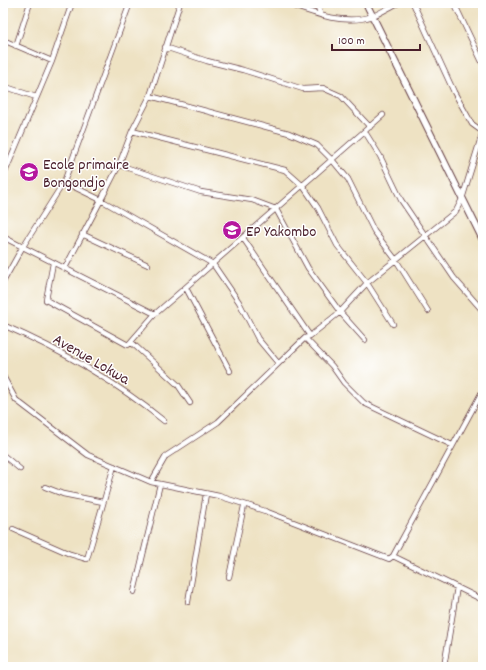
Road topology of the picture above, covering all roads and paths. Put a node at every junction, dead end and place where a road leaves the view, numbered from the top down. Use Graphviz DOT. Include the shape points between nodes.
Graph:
graph roads {
  1 [pos="30,3"];
  2 [pos="72,3"];
  3 [pos="130,3"];
  4 [pos="180,3"];
  5 [pos="285,3"];
  6 [pos="316,3"];
  7 [pos="366,3"];
  8 [pos="398,3"];
  9 [pos="413,3"];
  10 [pos="454,3"];
  11 [pos="321,15"];
  12 [pos="373,16"];
  13 [pos="3,40"];
  14 [pos="16,46"];
  15 [pos="165,47"];
  16 [pos="52,60"];
  17 [pos="483,64"];
  18 [pos="3,86"];
  19 [pos="150,96"];
  20 [pos="36,97"];
  21 [pos="384,115"];
  22 [pos="370,127"];
  23 [pos="132,131"];
  24 [pos="365,132"];
  25 [pos="483,132"];
  26 [pos="333,160"];
  27 [pos="119,164"];
  28 [pos="3,177"];
  29 [pos="64,182"];
  30 [pos="303,186"];
  31 [pos="462,199"];
  32 [pos="101,200"];
  33 [pos="276,209"];
  34 [pos="82,234"];
  35 [pos="425,236"];
  36 [pos="3,237"];
  37 [pos="243,238"];
  38 [pos="483,240"];
  39 [pos="22,248"];
  40 [pos="396,260"];
  41 [pos="52,263"];
  42 [pos="213,264"];
  43 [pos="148,265"];
  44 [pos="65,268"];
  45 [pos="3,282"];
  46 [pos="367,283"];
  47 [pos="186,288"];
  48 [pos="428,311"];
  49 [pos="483,311"];
  50 [pos="340,312"];
  51 [pos="155,314"];
  52 [pos="393,324"];
  53 [pos="3,325"];
  54 [pos="308,337"];
  55 [pos="365,340"];
  56 [pos="131,342"];
  57 [pos="278,363"];
  58 [pos="230,371"];
  59 [pos="3,376"];
  60 [pos="483,390"];
  61 [pos="190,403"];
  62 [pos="164,421"];
  63 [pos="452,445"];
  64 [pos="3,455"];
  65 [pos="114,466"];
  66 [pos="20,469"];
  67 [pos="151,482"];
  68 [pos="160,484"];
  69 [pos="45,487"];
  70 [pos="206,494"];
  71 [pos="103,502"];
  72 [pos="244,506"];
  73 [pos="13,529"];
  74 [pos="393,556"];
  75 [pos="229,577"];
  76 [pos="457,588"];
  77 [pos="134,592"];
  78 [pos="483,600"];
  79 [pos="188,602"];
  80 [pos="444,667"];
  1 -- 14 [label="street"];
  2 -- 16 [label="street"];
  3 -- 29 [label="street"];
  4 -- 15 [label="street"];
  5 -- 11 [label="street"];
  6 -- 11 [label="street"];
  7 -- 12 [label="street"];
  8 -- 12 [label="street"];
  9 -- 25 [label="street" via="454,92 472,124"];
  10 -- 17 [label="street"];
  11 -- 12 [label="street" via="351,20"];
  12 -- 31 [label="street"];
  13 -- 14 [label="street"];
  14 -- 16 [label="street"];
  15 -- 19 [label="street"];
  15 -- 22 [label="street" via="303,89 323,88 341,96"];
  16 -- 20 [label="street"];
  18 -- 20 [label="street"];
  19 -- 23 [label="street"];
  19 -- 26 [label="street" via="306,138"];
  20 -- 28 [label="street"];
  21 -- 22 [label="street"];
  22 -- 24 [label="street"];
  23 -- 27 [label="street"];
  23 -- 30 [label="street" via="286,170"];
  24 -- 26 [label="street"];
  24 -- 35 [label="street" via="380,156 401,200"];
  25 -- 31 [label="street"];
  26 -- 30 [label="street"];
  26 -- 40 [label="street" via="348,179 374,231"];
  27 -- 32 [label="street"];
  27 -- 33 [label="street" via="201,192 252,200"];
  29 -- 32 [label="street"];
  29 -- 39 [label="street"];
  30 -- 33 [label="street"];
  30 -- 46 [label="street" via="318,208 337,245"];
  31 -- 35 [label="street" via="456,211"];
  31 -- 38 [label="street"];
  32 -- 34 [label="street"];
  32 -- 42 [label="street"];
  33 -- 37 [label="street"];
  33 -- 50 [label="street" via="308,268"];
  34 -- 43 [label="street"];
  34 -- 44 [label="street"];
  35 -- 40 [label="street"];
  35 -- 49 [label="street" via="454,278"];
  36 -- 39 [label="street"];
  37 -- 42 [label="street"];
  37 -- 54 [label="street"];
  39 -- 41 [label="street"];
  39 -- 45 [label="street"];
  40 -- 46 [label="street"];
  40 -- 48 [label="street"];
  41 -- 44 [label="street"];
  41 -- 56 [label="street" via="46,300 128,345"];
  42 -- 47 [label="street"];
  42 -- 57 [label="street" via="239,302 258,339"];
  44 -- 51 [label="street"];
  46 -- 50 [label="street"];
  46 -- 52 [label="street"];
  47 -- 51 [label="street"];
  47 -- 58 [label="street"];
  50 -- 54 [label="street"];
  50 -- 55 [label="street"];
  51 -- 56 [label="street"];
  53 -- 62 [label="street, Avenue Lokwa" via="73,358 141,402"];
  54 -- 57 [label="street"];
  54 -- 63 [label="street" via="344,383 364,403"];
  56 -- 61 [label="street" via="178,385"];
  57 -- 67 [label="street" via="218,422 166,456"];
  59 -- 65 [label="street" via="16,400 88,454"];
  60 -- 63 [label="street"];
  63 -- 74 [label="street"];
  64 -- 66 [label="street"];
  65 -- 67 [label="street"];
  65 -- 71 [label="street"];
  67 -- 68 [label="street"];
  68 -- 70 [label="street"];
  68 -- 77 [label="street"];
  69 -- 71 [label="street" via="63,494"];
  70 -- 72 [label="street" via="219,496"];
  70 -- 79 [label="street"];
  71 -- 73 [label="street" via="88,558 70,554"];
  72 -- 74 [label="street" via="280,516 384,559"];
  72 -- 75 [label="street"];
  74 -- 76 [label="street"];
  76 -- 78 [label="street"];
  76 -- 80 [label="street"];
}
